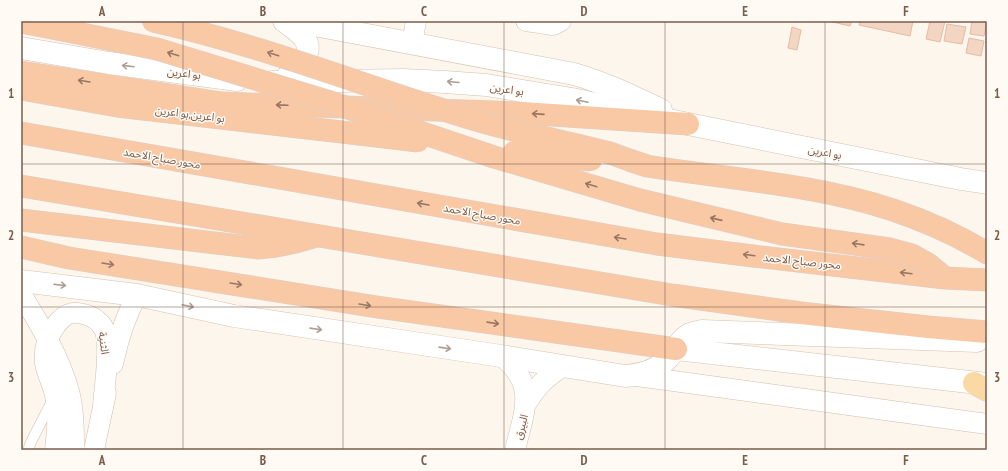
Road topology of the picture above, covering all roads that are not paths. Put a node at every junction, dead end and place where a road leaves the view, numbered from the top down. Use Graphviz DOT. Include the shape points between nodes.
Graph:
graph roads {
  1 [pos="153,21"];
  2 [pos="284,21"];
  3 [pos="293,21"];
  4 [pos="416,21"];
  5 [pos="526,21"];
  6 [pos="561,21"];
  7 [pos="21,22"];
  8 [pos="412,44"];
  9 [pos="21,48"];
  10 [pos="21,72"];
  11 [pos="280,82"];
  12 [pos="21,89"];
  13 [pos="688,124"];
  14 [pos="21,133"];
  15 [pos="632,161"];
  16 [pos="961,179"];
  17 [pos="987,183"];
  18 [pos="21,186"];
  19 [pos="987,190"];
  20 [pos="21,220"];
  21 [pos="318,235"];
  22 [pos="21,247"];
  23 [pos="987,253"];
  24 [pos="21,258"];
  25 [pos="69,258"];
  26 [pos="944,278"];
  27 [pos="987,280"];
  28 [pos="21,281"];
  29 [pos="21,294"];
  30 [pos="138,295"];
  31 [pos="987,332"];
  32 [pos="48,340"];
  33 [pos="987,341"];
  34 [pos="676,349"];
  35 [pos="501,356"];
  36 [pos="564,366"];
  37 [pos="637,376"];
  38 [pos="983,386"];
  39 [pos="55,395"];
  40 [pos="526,404"];
  41 [pos="103,407"];
  42 [pos="987,424"];
  43 [pos="28,450"];
  44 [pos="55,450"];
  45 [pos="74,450"];
  46 [pos="94,450"];
  47 [pos="515,450"];
  15 -- 1 [label="highway, one-way, bridge" via="610,153 470,118 248,46"];
  2 -- 11 [label="main road" via="306,41 308,51 297,69"];
  3 -- 8 [label="main road"];
  4 -- 8 [label="street"];
  5 -- 6 [label="street" via="553,25"];
  26 -- 7 [label="highway, one-way, bridge" via="928,264 912,255 890,249 782,234 640,200 494,157 327,101 157,50"];
  8 -- 13 [label="main road" via="539,67 589,79 626,93"];
  11 -- 9 [label="main road, بو اعرين, one-way" via="109,63"];
  13 -- 10 [label="highway, one-way" via="522,113 222,103"];
  13 -- 11 [label="main road, بو اعرين, one-way" via="572,99 486,85 403,80"];
  12 -- 15 [label="highway, بو اعرين,بو اعرين, bridge" via="117,106 574,159"];
  13 -- 16 [label="main road, بو اعرين"];
  26 -- 14 [label="highway, محور صباح الاحمد, one-way" via="657,244"];
  15 -- 23 [label="highway" via="647,166 813,191 854,200 892,210 943,229"];
  16 -- 17 [label="main road, بو اعرين"];
  16 -- 19 [label="main road"];
  18 -- 21 [label="highway"];
  20 -- 21 [label="highway" via="258,248 296,243"];
  21 -- 31 [label="highway" via="672,295 928,328"];
  22 -- 25 [label="highway"];
  24 -- 25 [label="highway"];
  25 -- 34 [label="highway, one-way" via="377,307"];
  26 -- 27 [label="highway, محور صباح الاحمد"];
  28 -- 30 [label="main road, one-way"];
  29 -- 32 [label="street"];
  30 -- 35 [label="main road, one-way" via="234,316"];
  30 -- 41 [label="street, الثنية" via="128,313 118,343"];
  32 -- 39 [label="street, الثنية" via="44,360"];
  32 -- 41 [label="street, الثنية" via="58,323 72,313 83,313 96,319 104,330 107,349"];
  32 -- 45 [label="street" via="69,392 73,412"];
  33 -- 34 [label="main road" via="702,331 684,338"];
  34 -- 37 [label="main road" via="664,362"];
  34 -- 38 [label="main road"];
  35 -- 36 [label="main road"];
  35 -- 40 [label="street, البيرق" via="520,376 526,394"];
  36 -- 37 [label="main road"];
  36 -- 40 [label="street, البيرق" via="542,382"];
  37 -- 42 [label="street"];
  39 -- 43 [label="lane"];
  39 -- 44 [label="street, الثنية"];
  40 -- 47 [label="street, البيرق"];
  41 -- 46 [label="street, الثنية"];
}
